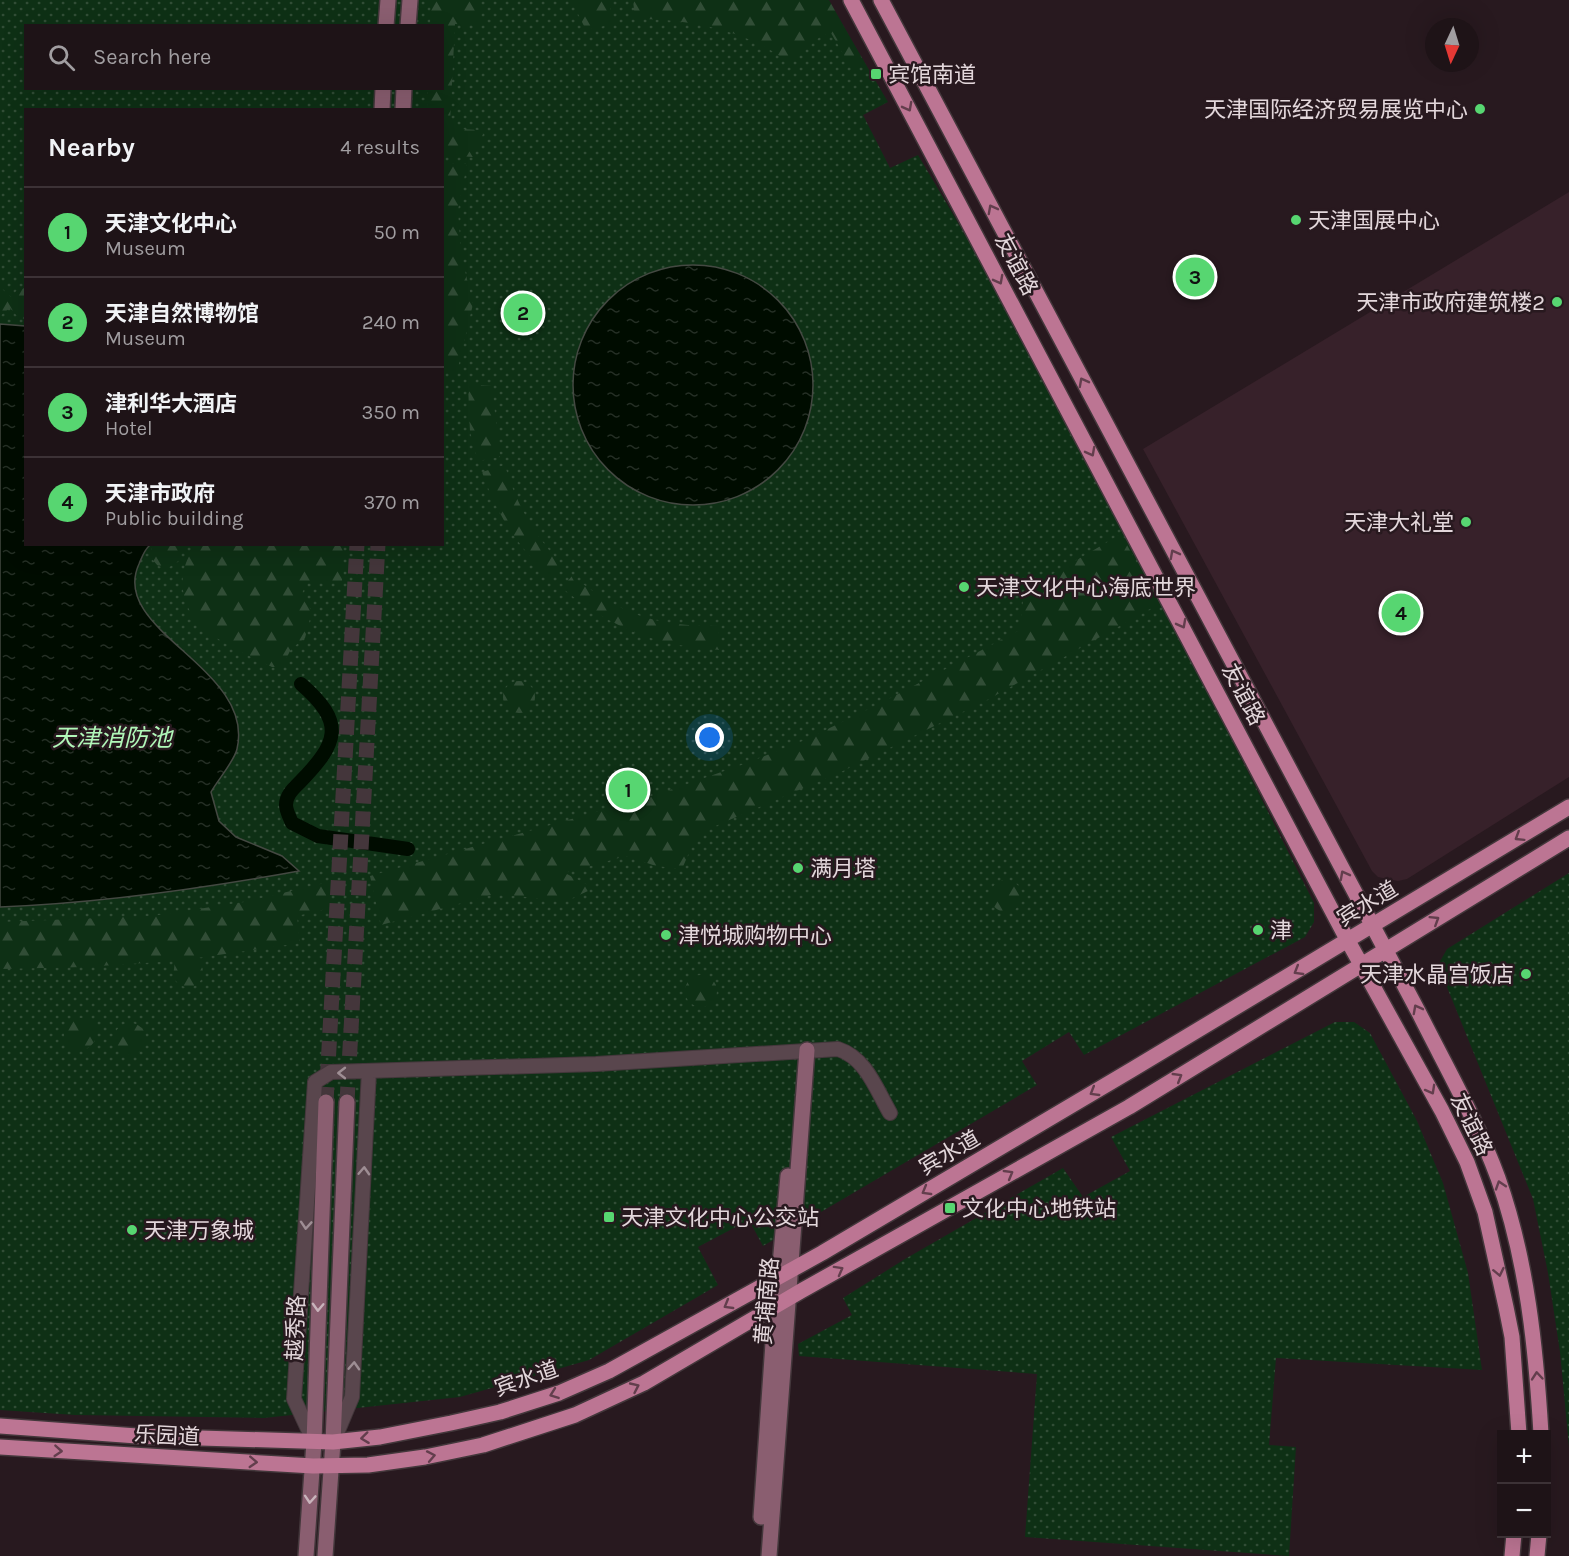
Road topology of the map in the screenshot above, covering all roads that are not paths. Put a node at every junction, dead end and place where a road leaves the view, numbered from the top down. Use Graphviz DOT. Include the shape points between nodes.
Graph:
graph roads {
  1 [pos="388,0"];
  2 [pos="410,0"];
  3 [pos="851,0"];
  4 [pos="881,0"];
  5 [pos="386,24"];
  6 [pos="408,24"];
  7 [pos="383,90"];
  8 [pos="404,90"];
  9 [pos="382,108"];
  10 [pos="403,108"];
  11 [pos="1569,807"];
  12 [pos="1569,838"];
  13 [pos="1372,927"];
  14 [pos="1348,941"];
  15 [pos="1386,951"];
  16 [pos="1361,966"];
  17 [pos="802,1053"];
  18 [pos="369,1072"];
  19 [pos="326,1102"];
  20 [pos="347,1102"];
  21 [pos="887,1115"];
  22 [pos="785,1273"];
  23 [pos="782,1303"];
  24 [pos="0,1426"];
  25 [pos="1519,1430"];
  26 [pos="1541,1430"];
  27 [pos="314,1442"];
  28 [pos="333,1442"];
  29 [pos="0,1447"];
  30 [pos="313,1466"];
  31 [pos="332,1466"];
  32 [pos="1514,1538"];
  33 [pos="1539,1538"];
  34 [pos="306,1556"];
  35 [pos="325,1556"];
  36 [pos="758,1556"];
  37 [pos="769,1556"];
  38 [pos="1512,1556"];
  39 [pos="1538,1556"];
  1 -- 5 [label="street"];
  2 -- 6 [label="street"];
  3 -- 14 [label="main road, 友谊路, one-way"];
  13 -- 4 [label="main road, 友谊路, one-way"];
  7 -- 9 [label="street"];
  8 -- 10 [label="street"];
  11 -- 13 [label="main road, 宾水道, one-way"];
  15 -- 12 [label="main road, one-way"];
  13 -- 14 [label="main road, 宾水道"];
  13 -- 15 [label="main road, 友谊路"];
  14 -- 16 [label="main road, 友谊路"];
  14 -- 22 [label="main road, 宾水道, one-way"];
  15 -- 16 [label="main road"];
  26 -- 15 [label="main road, 友谊路, one-way" via="1535,1349 1523,1276 1501,1187 1473,1120"];
  23 -- 16 [label="main road, one-way" via="1129,1107"];
  16 -- 25 [label="main road, 友谊路, one-way" via="1442,1111 1467,1162 1485,1212 1512,1337"];
  17 -- 18 [label="street"];
  17 -- 21 [label="street" via="839,1054 852,1061"];
  17 -- 22 [label="street, 黄埔南路"];
  18 -- 27 [label="street, one-way" via="332,1072 315,1082 294,1399"];
  28 -- 18 [label="street, one-way" via="352,1397"];
  19 -- 27 [label="street, 越秀路, one-way"];
  20 -- 28 [label="street, 越秀路"];
  22 -- 23 [label="street, 黄埔南路"];
  22 -- 28 [label="main road, 宾水道, one-way" via="609,1371 559,1393 451,1423"];
  31 -- 23 [label="main road, one-way" via="436,1455 547,1425 644,1383"];
  23 -- 36 [label="street, 黄埔南路"];
  23 -- 37 [label="street, 黄埔南路"];
  24 -- 27 [label="main road, 乐园道" via="137,1436"];
  27 -- 28 [label="main road, 宾水道"];
  27 -- 30 [label="street, 越秀路"];
  28 -- 31 [label="street, 越秀路"];
  29 -- 30 [label="main road, 乐园道, one-way"];
  30 -- 31 [label="main road, 乐园道"];
  30 -- 34 [label="street, 越秀路, one-way"];
  31 -- 35 [label="street, 越秀路"];
  32 -- 38 [label="main road"];
  33 -- 39 [label="main road"];
}
